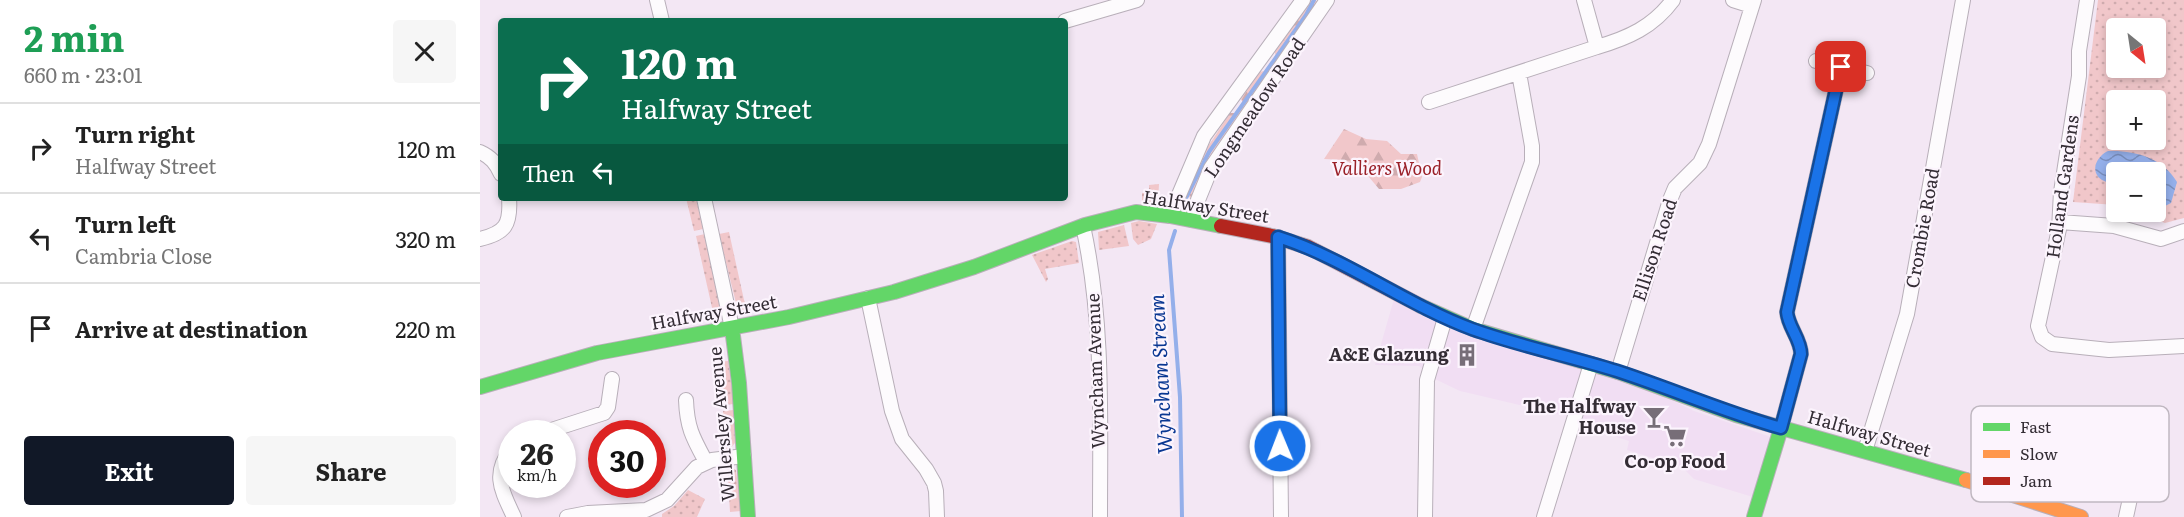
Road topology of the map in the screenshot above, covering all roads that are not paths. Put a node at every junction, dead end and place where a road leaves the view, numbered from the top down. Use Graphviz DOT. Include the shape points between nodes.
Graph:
graph roads {
  1 [pos="657,0"];
  2 [pos="1137,0"];
  3 [pos="1328,0"];
  4 [pos="1584,0"];
  5 [pos="1673,0"];
  6 [pos="1734,0"];
  7 [pos="1964,0"];
  8 [pos="2087,0"];
  9 [pos="1299,1"];
  10 [pos="1753,3"];
  11 [pos="661,18"];
  12 [pos="1068,20"];
  13 [pos="1597,46"];
  14 [pos="1816,61"];
  15 [pos="1841,67"];
  16 [pos="1519,73"];
  17 [pos="1867,73"];
  18 [pos="1429,102"];
  19 [pos="480,152"];
  20 [pos="498,167"];
  21 [pos="509,201"];
  22 [pos="705,201"];
  23 [pos="1170,216"];
  24 [pos="1192,220"];
  25 [pos="2060,222"];
  26 [pos="1083,226"];
  27 [pos="2184,231"];
  28 [pos="1278,237"];
  29 [pos="480,239"];
  30 [pos="868,298"];
  31 [pos="1445,318"];
  32 [pos="732,328"];
  33 [pos="1473,329"];
  34 [pos="2184,346"];
  35 [pos="1591,364"];
  36 [pos="1618,372"];
  37 [pos="612,379"];
  38 [pos="480,387"];
  39 [pos="686,400"];
  40 [pos="576,423"];
  41 [pos="1781,428"];
  42 [pos="1865,452"];
  43 [pos="744,456"];
  44 [pos="706,462"];
  45 [pos="1971,481"];
  46 [pos="506,498"];
  47 [pos="2036,502"];
  48 [pos="2129,502"];
  49 [pos="631,515"];
  50 [pos="514,517"];
  51 [pos="567,517"];
  52 [pos="748,517"];
  53 [pos="937,517"];
  54 [pos="1100,517"];
  55 [pos="1281,517"];
  56 [pos="1425,517"];
  57 [pos="1544,517"];
  58 [pos="1754,517"];
  59 [pos="2081,517"];
  60 [pos="2126,517"];
  1 -- 11 [label="street"];
  2 -- 12 [label="street"];
  3 -- 24 [label="street, Longmeadow Road" via="1211,168"];
  4 -- 13 [label="street"];
  5 -- 13 [label="street" via="1640,31"];
  6 -- 10 [label="street"];
  7 -- 42 [label="street, Crombie Road" via="1907,314"];
  8 -- 25 [label="street, Holland Gardens"];
  9 -- 23 [label="street" via="1204,136"];
  10 -- 36 [label="street, Ellison Road" via="1709,144 1700,163 1675,188 1670,200"];
  13 -- 16 [label="street"];
  14 -- 15 [label="street"];
  15 -- 17 [label="street"];
  15 -- 41 [label="street" via="1787,312 1801,354"];
  16 -- 18 [label="street"];
  16 -- 33 [label="street" via="1532,162"];
  19 -- 20 [label="street" via="490,156"];
  21 -- 29 [label="street" via="504,228 497,235"];
  22 -- 32 [label="street"];
  23 -- 24 [label="main road, Halfway Street"];
  23 -- 26 [label="main road, Halfway Street" via="1136,212"];
  24 -- 28 [label="main road, Halfway Street"];
  25 -- 27 [label="street" via="2114,226 2161,239"];
  25 -- 34 [label="street, Holland Gardens" via="2038,326 2042,337 2052,344 2109,350"];
  26 -- 30 [label="main road, Halfway Street" via="974,267"];
  26 -- 54 [label="street, Wyncham Avenue" via="1099,350"];
  28 -- 31 [label="main road, Halfway Street" via="1317,251"];
  28 -- 55 [label="street"];
  30 -- 32 [label="main road, Halfway Street"];
  30 -- 53 [label="street" via="892,411 908,447 934,483"];
  31 -- 33 [label="main road, Halfway Street"];
  31 -- 56 [label="street" via="1427,380"];
  32 -- 38 [label="main road, Halfway Street" via="597,354"];
  32 -- 43 [label="main road, Willersley Avenue"];
  33 -- 35 [label="main road, Halfway Street"];
  35 -- 36 [label="main road, Halfway Street"];
  35 -- 57 [label="street"];
  36 -- 41 [label="main road, Halfway Street"];
  37 -- 40 [label="street" via="604,413"];
  39 -- 44 [label="street" via="692,438"];
  41 -- 42 [label="main road, Halfway Street"];
  41 -- 58 [label="main road"];
  42 -- 45 [label="main road, Halfway Street"];
  43 -- 44 [label="street"];
  43 -- 52 [label="main road, Willersley Avenue"];
  44 -- 49 [label="street" via="667,500"];
  46 -- 50 [label="street"];
  47 -- 59 [label="main road, Halfway Street"];
  48 -- 60 [label="street"];
  49 -- 51 [label="street" via="588,513"];
}
